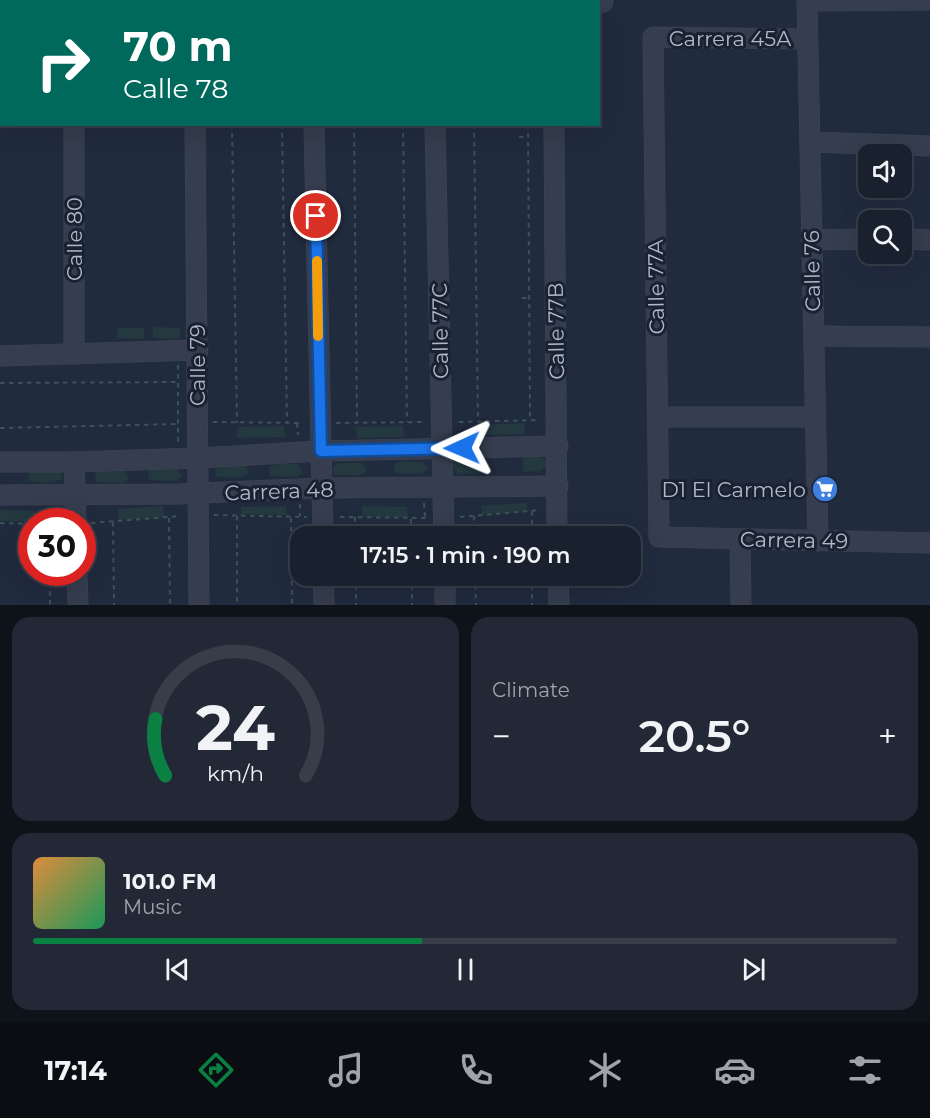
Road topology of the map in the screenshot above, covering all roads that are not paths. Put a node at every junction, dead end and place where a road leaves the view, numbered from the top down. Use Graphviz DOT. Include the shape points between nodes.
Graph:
graph roads {
  1 [pos="875,0"];
  2 [pos="930,0"];
  3 [pos="807,1"];
  4 [pos="653,38"];
  5 [pos="807,39"];
  6 [pos="74,126"];
  7 [pos="195,126"];
  8 [pos="314,126"];
  9 [pos="435,126"];
  10 [pos="554,126"];
  11 [pos="810,142"];
  12 [pos="930,146"];
  13 [pos="912,239"];
  14 [pos="812,240"];
  15 [pos="858,240"];
  16 [pos="930,240"];
  17 [pos="814,336"];
  18 [pos="930,337"];
  19 [pos="198,350"];
  20 [pos="74,354"];
  21 [pos="0,356"];
  22 [pos="657,417"];
  23 [pos="816,417"];
  24 [pos="558,446"];
  25 [pos="442,449"];
  26 [pos="321,451"];
  27 [pos="188,458"];
  28 [pos="0,462"];
  29 [pos="74,462"];
  30 [pos="558,486"];
  31 [pos="443,487"];
  32 [pos="322,488"];
  33 [pos="199,494"];
  34 [pos="0,495"];
  35 [pos="75,495"];
  36 [pos="75,508"];
  37 [pos="323,526"];
  38 [pos="444,526"];
  39 [pos="557,526"];
  40 [pos="659,537"];
  41 [pos="740,539"];
  42 [pos="818,541"];
  43 [pos="930,543"];
  44 [pos="77,586"];
  45 [pos="323,586"];
  46 [pos="445,586"];
  47 [pos="558,586"];
  48 [pos="78,605"];
  49 [pos="199,605"];
  50 [pos="324,605"];
  51 [pos="445,605"];
  52 [pos="559,605"];
  53 [pos="741,605"];
  1 -- 2 [label="street, Carrera 45A"];
  1 -- 3 [label="street, Carrera 45A"];
  3 -- 5 [label="street, Calle 76"];
  4 -- 5 [label="street, Carrera 45A"];
  4 -- 22 [label="street, Calle 77A"];
  5 -- 11 [label="street, Calle 76"];
  6 -- 20 [label="street, Calle 80"];
  7 -- 19 [label="street, Calle 79"];
  8 -- 26 [label="street"];
  9 -- 25 [label="street, Calle 77C"];
  10 -- 24 [label="street, Calle 77B"];
  11 -- 12 [label="street"];
  11 -- 14 [label="street, Calle 76"];
  13 -- 16 [label="street"];
  14 -- 15 [label="street"];
  14 -- 17 [label="street, Calle 76"];
  17 -- 18 [label="street"];
  17 -- 23 [label="street, Calle 76"];
  19 -- 20 [label="street"];
  19 -- 27 [label="street, Calle 79" via="187,423"];
  20 -- 21 [label="street"];
  22 -- 23 [label="street"];
  22 -- 40 [label="street, Calle 77A"];
  23 -- 42 [label="street, Calle 76"];
  24 -- 25 [label="street, Carrera 48"];
  24 -- 30 [label="street, Calle 77B"];
  25 -- 26 [label="street, Carrera 48"];
  25 -- 31 [label="street, Calle 77C"];
  26 -- 27 [label="street, Carrera 48"];
  26 -- 32 [label="street"];
  27 -- 29 [label="street, Carrera 48"];
  27 -- 33 [label="street, Calle 79"];
  28 -- 29 [label="street, Carrera 48"];
  29 -- 35 [label="street"];
  30 -- 31 [label="street, Carrera 48"];
  30 -- 39 [label="street, Calle 77B"];
  31 -- 32 [label="street, Carrera 48"];
  31 -- 38 [label="street, Calle 77C"];
  32 -- 33 [label="street, Carrera 48"];
  32 -- 37 [label="street"];
  33 -- 35 [label="street, Carrera 48"];
  33 -- 49 [label="street, Calle 79"];
  34 -- 35 [label="street, Carrera 48"];
  35 -- 36 [label="street"];
  40 -- 41 [label="street, Carrera 49"];
  41 -- 42 [label="street, Carrera 49"];
  41 -- 53 [label="street"];
  42 -- 43 [label="street, Carrera 49"];
  44 -- 48 [label="street"];
  45 -- 50 [label="street"];
  46 -- 51 [label="street"];
  47 -- 52 [label="street"];
}
